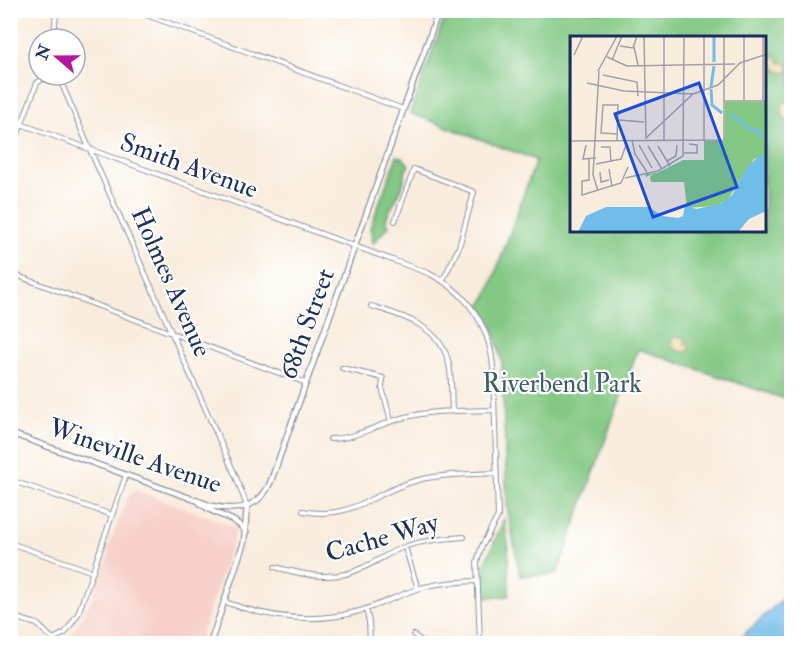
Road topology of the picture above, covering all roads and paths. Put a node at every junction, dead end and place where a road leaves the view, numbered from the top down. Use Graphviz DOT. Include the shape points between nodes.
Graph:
graph roads {
  1 [pos="56,10"];
  2 [pos="133,10"];
  3 [pos="439,10"];
  4 [pos="55,27"];
  5 [pos="35,87"];
  6 [pos="63,87"];
  7 [pos="403,109"];
  8 [pos="10,120"];
  9 [pos="21,124"];
  10 [pos="90,150"];
  11 [pos="10,154"];
  12 [pos="395,221"];
  13 [pos="356,247"];
  14 [pos="10,273"];
  15 [pos="442,280"];
  16 [pos="371,306"];
  17 [pos="173,332"];
  18 [pos="342,368"];
  19 [pos="306,383"];
  20 [pos="494,410"];
  21 [pos="452,411"];
  22 [pos="391,421"];
  23 [pos="10,433"];
  24 [pos="330,439"];
  25 [pos="497,473"];
  26 [pos="126,475"];
  27 [pos="10,480"];
  28 [pos="198,502"];
  29 [pos="247,506"];
  30 [pos="303,511"];
  31 [pos="112,515"];
  32 [pos="246,532"];
  33 [pos="464,537"];
  34 [pos="10,543"];
  35 [pos="405,546"];
  36 [pos="275,567"];
  37 [pos="93,572"];
  38 [pos="476,581"];
  39 [pos="418,589"];
  40 [pos="225,602"];
  41 [pos="366,609"];
  42 [pos="10,616"];
  43 [pos="414,635"];
  44 [pos="53,639"];
  45 [pos="58,644"];
  46 [pos="210,644"];
  47 [pos="370,644"];
  48 [pos="425,644"];
  49 [pos="480,644"];
  1 -- 4 [label="street"];
  2 -- 7 [label="street"];
  3 -- 7 [label="street, 68th Street"];
  5 -- 9 [label="street"];
  6 -- 10 [label="street, Holmes Avenue"];
  7 -- 13 [label="street, 68th Street"];
  8 -- 9 [label="street, Smith Avenue"];
  9 -- 10 [label="street, Smith Avenue"];
  9 -- 11 [label="street"];
  10 -- 13 [label="street, Smith Avenue"];
  10 -- 17 [label="street, Holmes Avenue"];
  12 -- 15 [label="street" via="414,169 474,192 459,247"];
  13 -- 15 [label="street, Smith Avenue"];
  13 -- 19 [label="street, 68th Street"];
  14 -- 17 [label="street"];
  15 -- 20 [label="street, Smith Avenue" via="472,308 487,335 492,356"];
  16 -- 21 [label="street" via="414,320 438,339 449,364"];
  17 -- 19 [label="street"];
  17 -- 29 [label="street, Holmes Avenue"];
  18 -- 22 [label="street" via="383,378"];
  19 -- 29 [label="street, 68th Street" via="268,489 261,499"];
  20 -- 21 [label="street"];
  20 -- 25 [label="street, Smith Avenue"];
  21 -- 22 [label="street"];
  22 -- 24 [label="street" via="350,437"];
  23 -- 26 [label="street, Wineville Avenue"];
  25 -- 30 [label="street" via="418,480 382,493 354,509 324,514"];
  25 -- 38 [label="street, Smith Avenue" via="498,516 480,553"];
  26 -- 28 [label="street, Wineville Avenue"];
  26 -- 31 [label="street"];
  27 -- 31 [label="street"];
  28 -- 29 [label="street, Wineville Avenue" via="223,508"];
  28 -- 32 [label="street" via="207,510 235,520"];
  29 -- 32 [label="street"];
  31 -- 37 [label="street"];
  32 -- 40 [label="street"];
  33 -- 35 [label="street, Cache Way"];
  34 -- 37 [label="street"];
  35 -- 36 [label="street, Cache Way" via="362,569 341,575 308,575"];
  35 -- 39 [label="street"];
  37 -- 44 [label="street" via="78,614 65,633"];
  38 -- 39 [label="street"];
  38 -- 49 [label="street, Smith Avenue"];
  39 -- 41 [label="street"];
  40 -- 41 [label="street" via="288,619 330,618"];
  40 -- 46 [label="street"];
  41 -- 47 [label="street"];
  42 -- 44 [label="street" via="37,624"];
  43 -- 48 [label="street"];
  44 -- 45 [label="street"];
}
